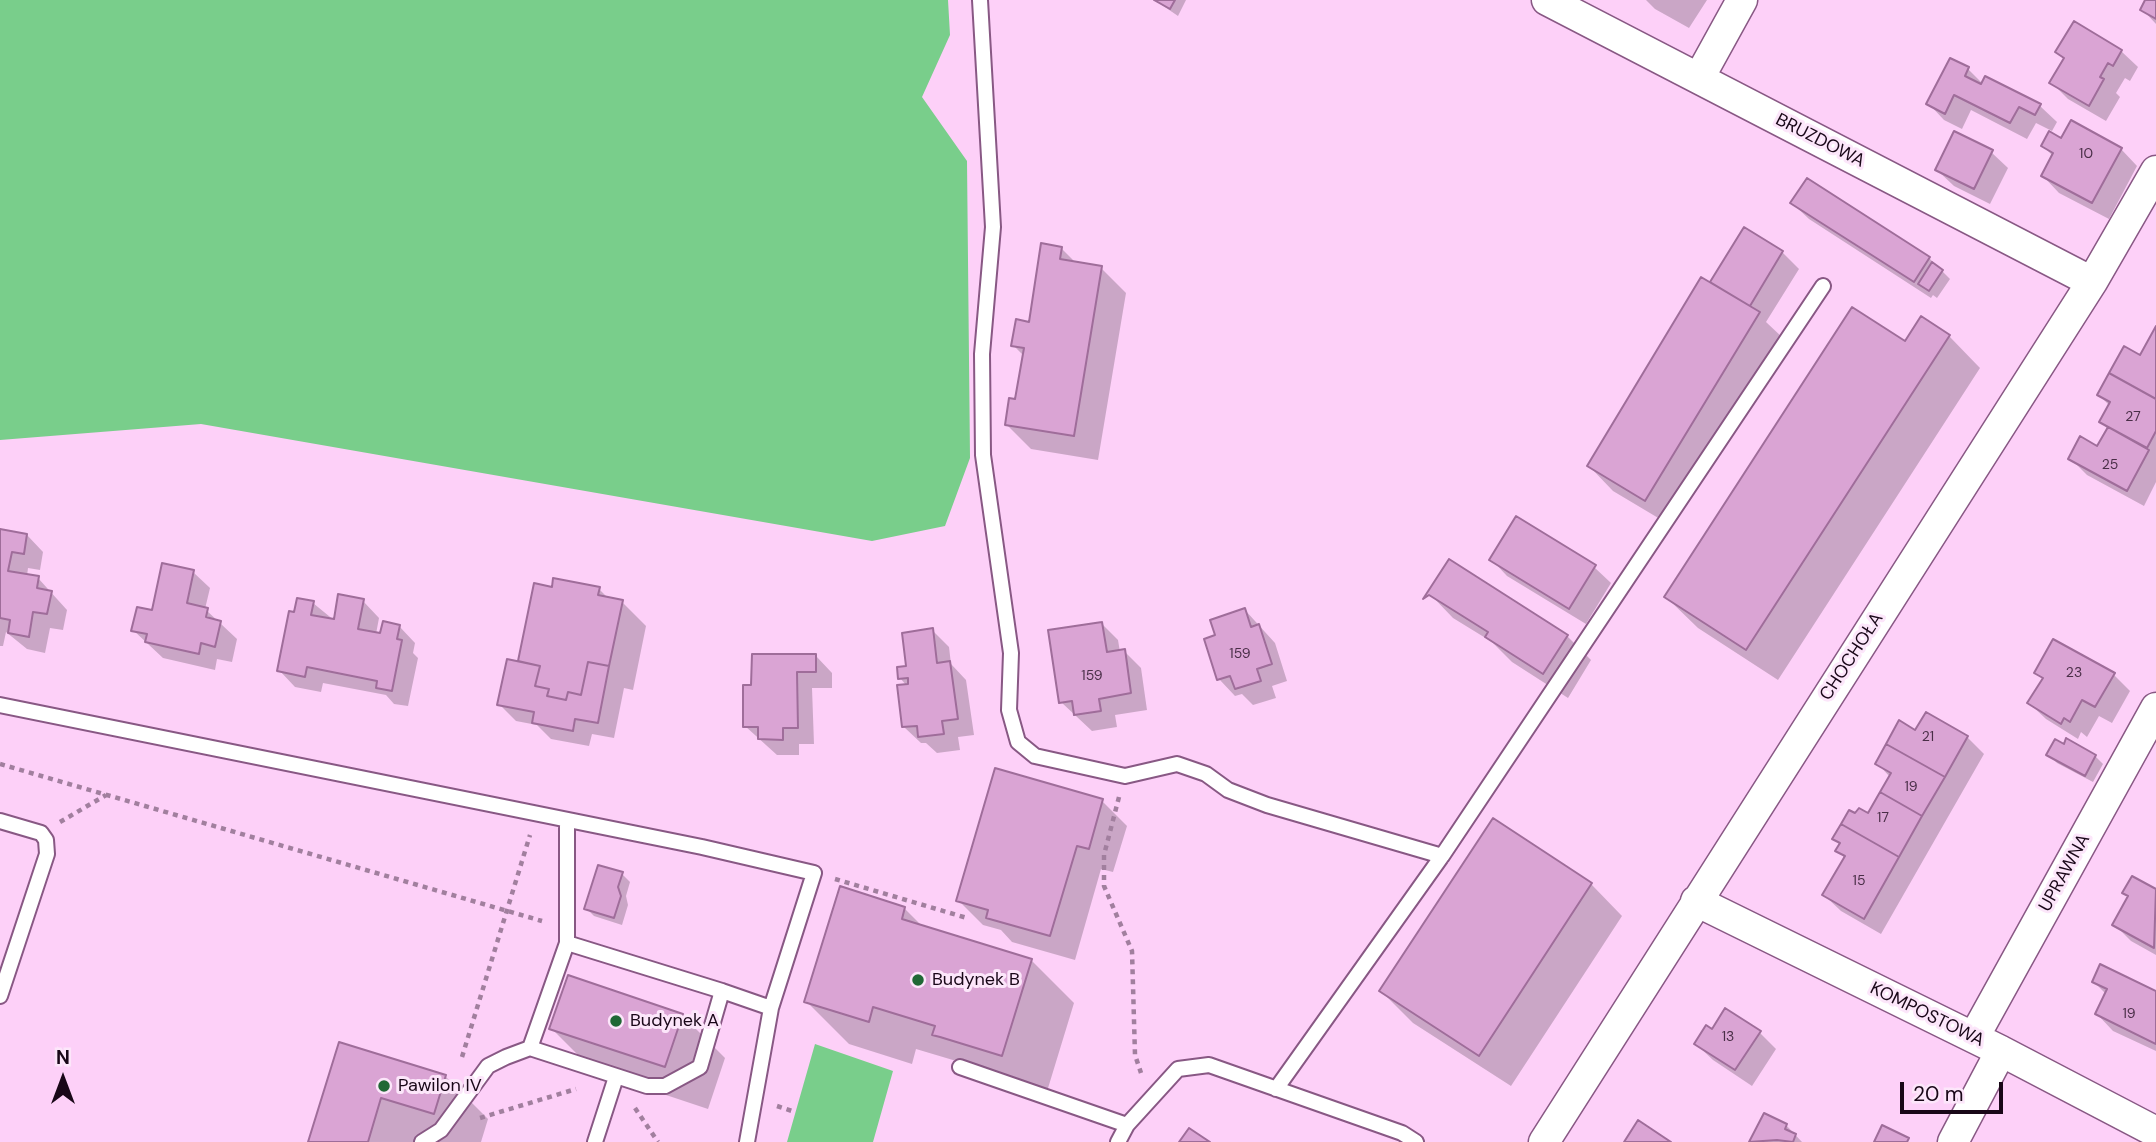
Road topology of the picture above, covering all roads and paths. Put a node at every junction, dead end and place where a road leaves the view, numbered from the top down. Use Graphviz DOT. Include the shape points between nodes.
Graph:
graph roads {
  1 [pos="980,0"];
  2 [pos="1547,0"];
  3 [pos="1742,0"];
  4 [pos="1699,78"];
  5 [pos="2156,170"];
  6 [pos="2092,282"];
  7 [pos="1823,286"];
  8 [pos="0,705"];
  9 [pos="2156,708"];
  10 [pos="0,764"];
  11 [pos="1125,776"];
  12 [pos="106,795"];
  13 [pos="537,814"];
  14 [pos="567,820"];
  15 [pos="0,821"];
  16 [pos="41,833"];
  17 [pos="1441,856"];
  18 [pos="814,873"];
  19 [pos="1696,901"];
  20 [pos="505,911"];
  21 [pos="967,918"];
  22 [pos="566,936"];
  23 [pos="722,991"];
  24 [pos="0,996"];
  25 [pos="771,1008"];
  26 [pos="1974,1038"];
  27 [pos="530,1048"];
  28 [pos="2001,1051"];
  29 [pos="460,1066"];
  30 [pos="960,1068"];
  31 [pos="616,1077"];
  32 [pos="1276,1089"];
  33 [pos="1151,1099"];
  34 [pos="1127,1125"];
  35 [pos="441,1130"];
  36 [pos="2156,1132"];
  37 [pos="422,1142"];
  38 [pos="595,1142"];
  39 [pos="747,1142"];
  40 [pos="1118,1142"];
  41 [pos="1416,1142"];
  42 [pos="1544,1142"];
  43 [pos="1953,1142"];
  1 -- 11 [label="lane" via="993,227 982,354 983,455 1011,653 1009,709 1018,742 1035,756"];
  2 -- 4 [label="street, BRUZDOWA"];
  3 -- 4 [label="street"];
  4 -- 6 [label="street, BRUZDOWA"];
  5 -- 6 [label="street, CHOCHOŁA"];
  6 -- 19 [label="street, CHOCHOŁA"];
  7 -- 17 [label="lane"];
  8 -- 13 [label="lane"];
  9 -- 26 [label="street, UPRAWNA"];
  10 -- 12 [label="path"];
  11 -- 17 [label="lane" via="1177,764 1267,805"];
  11 -- 33 [label="path" via="1104,855 1104,886 1132,951 1135,1055"];
  12 -- 16 [label="path"];
  12 -- 20 [label="path"];
  13 -- 14 [label="lane"];
  13 -- 20 [label="path"];
  14 -- 18 [label="lane"];
  14 -- 22 [label="lane"];
  15 -- 16 [label="lane"];
  16 -- 24 [label="lane" via="47,854"];
  17 -- 32 [label="lane"];
  18 -- 21 [label="path"];
  18 -- 25 [label="lane"];
  19 -- 26 [label="street, KOMPOSTOWA"];
  19 -- 42 [label="street, CHOCHOŁA"];
  20 -- 22 [label="path"];
  20 -- 29 [label="path"];
  22 -- 23 [label="lane"];
  22 -- 27 [label="lane"];
  23 -- 25 [label="lane"];
  23 -- 31 [label="lane" via="700,1067 665,1086"];
  25 -- 39 [label="lane"];
  26 -- 28 [label="street, KOMPOSTOWA"];
  27 -- 31 [label="lane"];
  27 -- 35 [label="lane" via="488,1066"];
  28 -- 36 [label="street, KOMPOSTOWA"];
  28 -- 43 [label="street"];
  30 -- 34 [label="lane"];
  31 -- 35 [label="path"];
  31 -- 38 [label="lane"];
  32 -- 33 [label="lane" via="1209,1065 1178,1069"];
  32 -- 41 [label="lane"];
  33 -- 34 [label="lane"];
  34 -- 40 [label="lane"];
  35 -- 37 [label="lane"];
}
